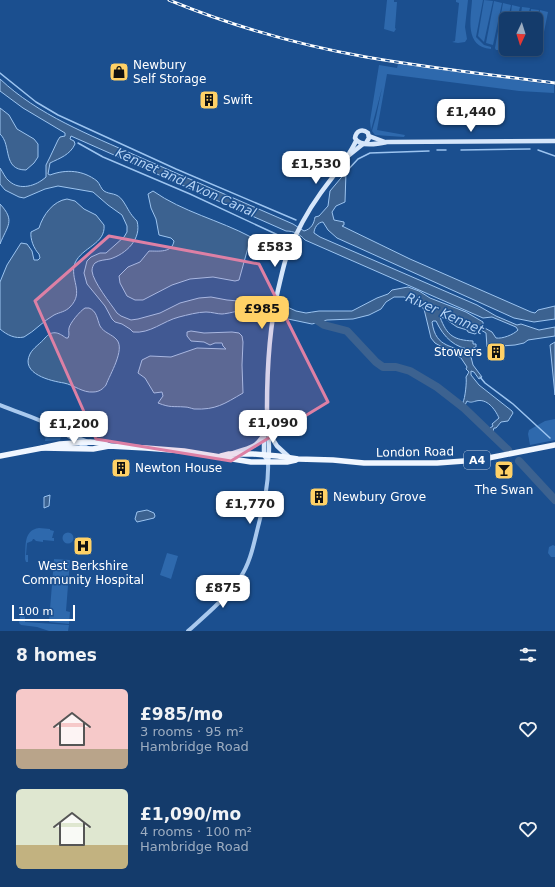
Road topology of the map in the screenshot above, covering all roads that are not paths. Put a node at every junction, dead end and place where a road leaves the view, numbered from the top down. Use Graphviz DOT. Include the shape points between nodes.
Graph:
graph roads {
  1 [pos="369,136"];
  2 [pos="555,140"];
  3 [pos="356,141"];
  4 [pos="386,142"];
  5 [pos="365,144"];
  6 [pos="348,156"];
  7 [pos="0,405"];
  8 [pos="63,432"];
  9 [pos="267,432"];
  10 [pos="90,442"];
  11 [pos="77,443"];
  12 [pos="60,444"];
  13 [pos="555,445"];
  14 [pos="109,446"];
  15 [pos="42,448"];
  16 [pos="90,449"];
  17 [pos="229,454"];
  18 [pos="267,455"];
  19 [pos="0,456"];
  20 [pos="221,456"];
  21 [pos="290,458"];
  22 [pos="298,459"];
  23 [pos="268,462"];
  24 [pos="188,631"];
  1 -- 3 [label="main road" via="361,130 356,134"];
  1 -- 4 [label="main road"];
  1 -- 5 [label="main road"];
  2 -- 4 [label="main road"];
  3 -- 5 [label="main road"];
  3 -- 6 [label="main road"];
  4 -- 5 [label="main road"];
  5 -- 6 [label="main road"];
  6 -- 9 [label="main road" via="319,195 301,226 282,273 269,344"];
  7 -- 8 [label="street"];
  8 -- 10 [label="street"];
  8 -- 11 [label="street"];
  8 -- 12 [label="street" via="64,439"];
  9 -- 17 [label="main road" via="252,447"];
  9 -- 18 [label="main road"];
  9 -- 21 [label="main road"];
  10 -- 11 [label="main road, London Road / A4"];
  10 -- 14 [label="main road, London Road / A4"];
  11 -- 12 [label="main road, London Road / A4"];
  11 -- 16 [label="street"];
  12 -- 15 [label="main road, London Road / A4"];
  13 -- 22 [label="main road, London Road / A4" via="449,463 364,463"];
  14 -- 16 [label="main road, London Road / A4"];
  14 -- 20 [label="main road, London Road / A4" via="168,449"];
  15 -- 16 [label="main road, London Road / A4"];
  15 -- 19 [label="main road, London Road / A4"];
  17 -- 18 [label="main road, London Road / A4"];
  17 -- 20 [label="main road, London Road / A4"];
  18 -- 21 [label="main road, London Road / A4"];
  18 -- 23 [label="main road"];
  20 -- 23 [label="main road, London Road / A4" via="251,462"];
  21 -- 22 [label="main road, London Road / A4"];
  22 -- 23 [label="main road, London Road / A4"];
  23 -- 24 [label="street" via="264,500 246,568 230,590"];
}
